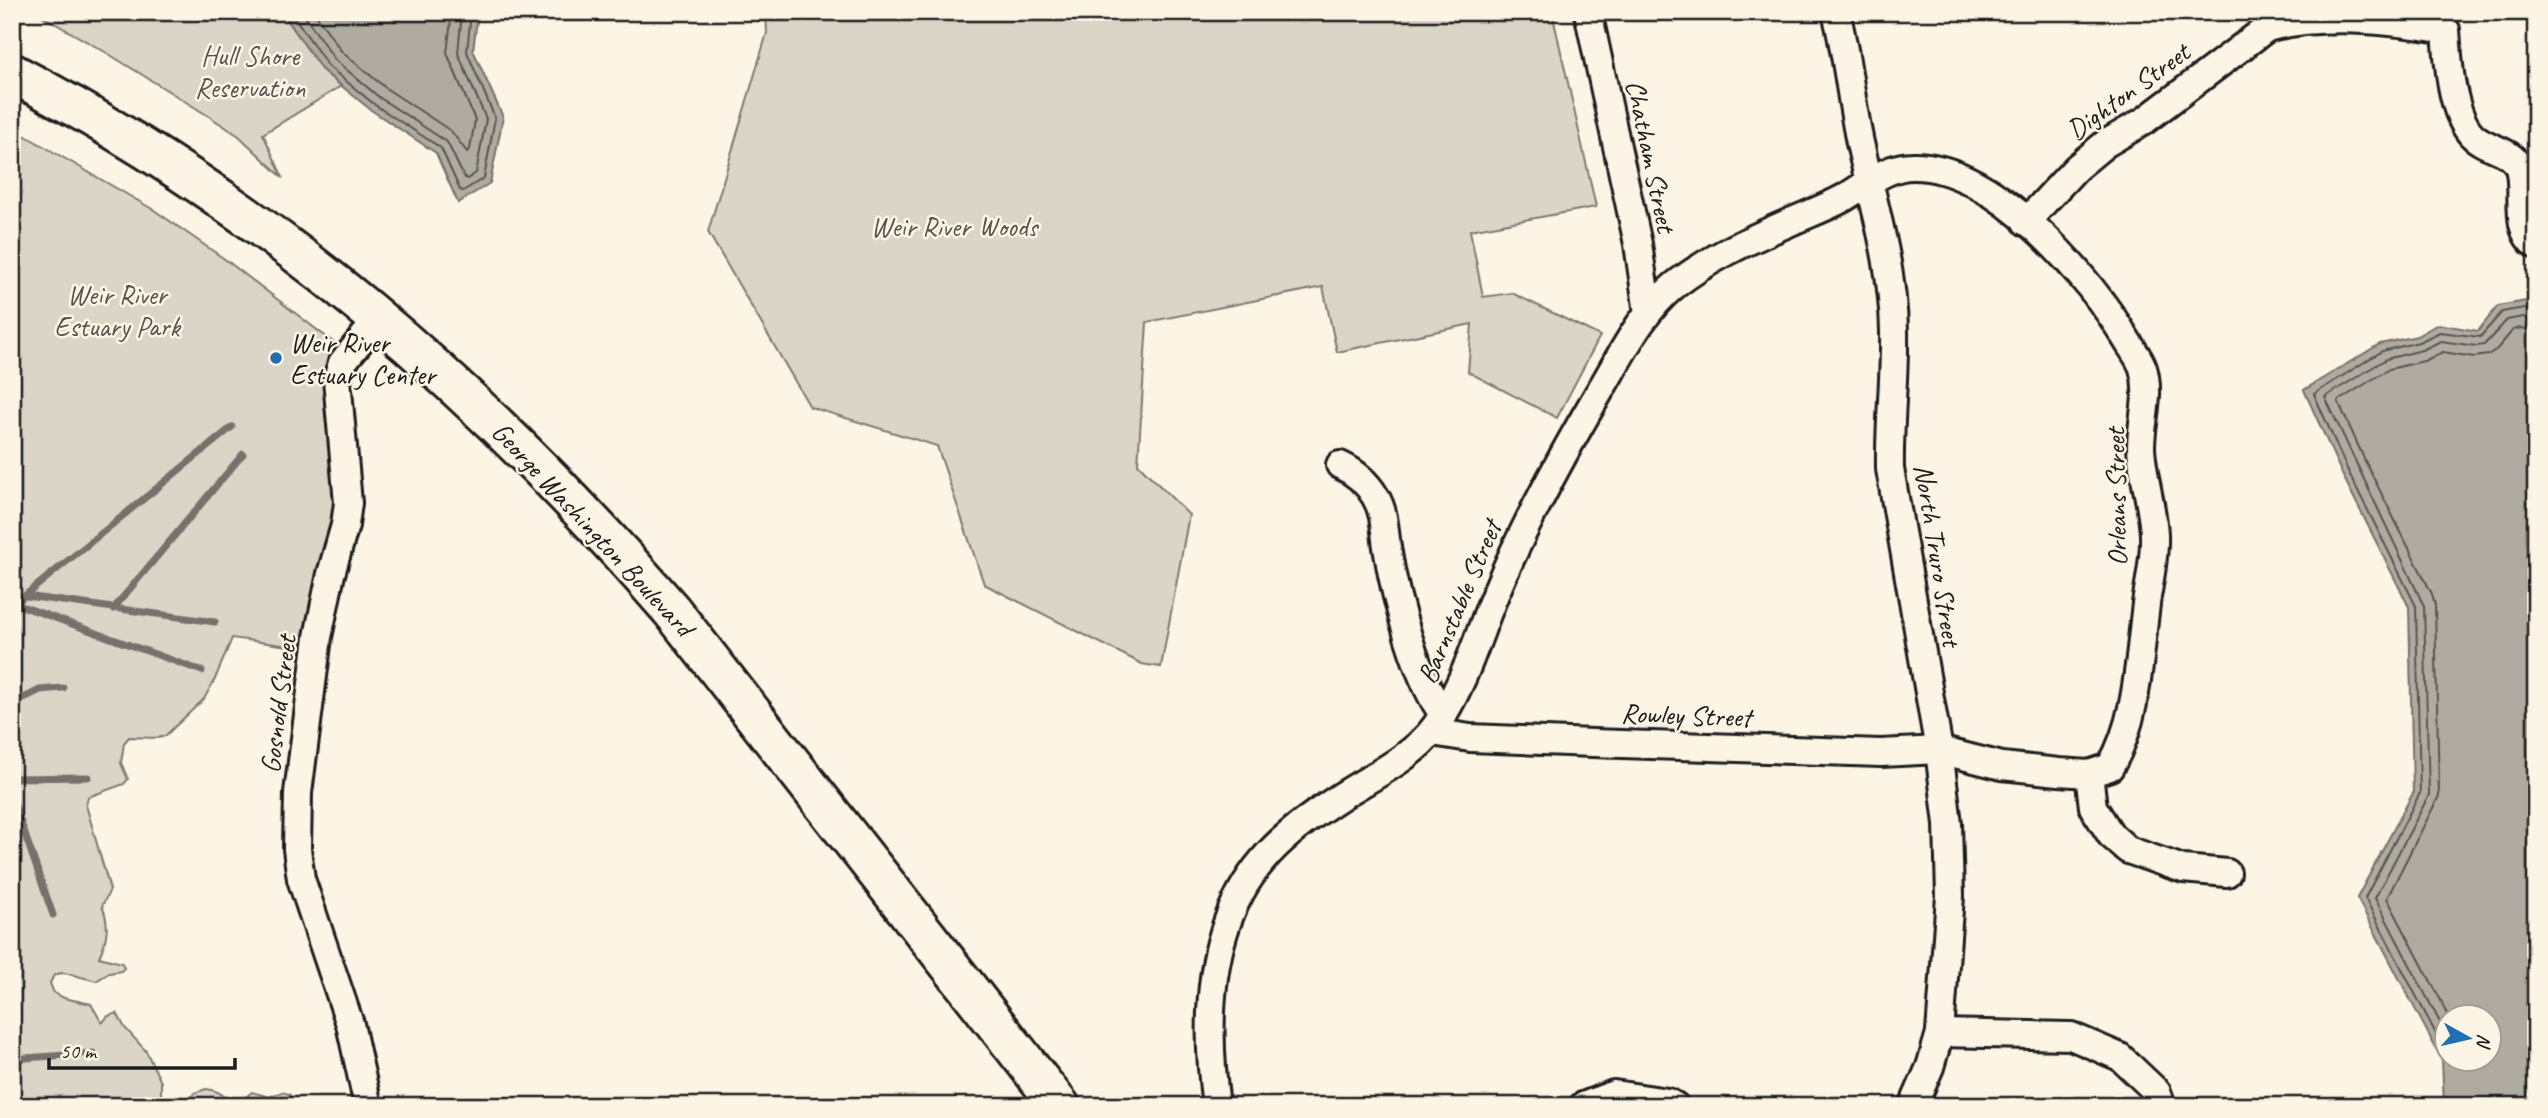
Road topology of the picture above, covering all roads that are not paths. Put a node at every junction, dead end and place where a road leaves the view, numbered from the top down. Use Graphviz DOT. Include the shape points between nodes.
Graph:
graph roads {
  1 [pos="1588,12"];
  2 [pos="1836,12"];
  3 [pos="12,73"];
  4 [pos="1869,182"];
  5 [pos="2026,222"];
  6 [pos="2536,245"];
  7 [pos="1648,313"];
  8 [pos="379,318"];
  9 [pos="1340,465"];
  10 [pos="1438,723"];
  11 [pos="1939,750"];
  12 [pos="2089,774"];
  13 [pos="2227,873"];
  14 [pos="1940,1034"];
  15 [pos="368,1106"];
  16 [pos="1060,1106"];
  17 [pos="1216,1106"];
  18 [pos="1583,1106"];
  19 [pos="1675,1106"];
  20 [pos="1913,1106"];
  21 [pos="2162,1106"];
  1 -- 7 [label="street, Chatham Street" via="1638,244"];
  2 -- 4 [label="street, North Truro Street"];
  3 -- 8 [label="main road, George Washington Boulevard" via="180,170"];
  4 -- 5 [label="street, Orleans Street" via="1894,169 1915,166 1944,171 1994,196"];
  4 -- 7 [label="street, Barnstable Street" via="1714,260 1674,286"];
  4 -- 11 [label="street, North Truro Street" via="1891,284 1890,469"];
  5 -- 6 [label="street, Dighton Street" via="2105,144 2144,121 2267,28 2291,22 2400,23 2446,30 2453,85 2466,128 2482,144 2513,158 2520,173 2524,231"];
  5 -- 12 [label="street, Orleans Street" via="2089,283 2143,367 2141,448 2154,541 2133,703 2121,748 2110,767"];
  7 -- 10 [label="street, Barnstable Street" via="1551,474"];
  8 -- 15 [label="street, Gosnold Street" via="342,363 337,379 348,503 318,636 296,838 302,879 350,1024"];
  8 -- 16 [label="main road, George Washington Boulevard" via="516,442 664,602"];
  9 -- 10 [label="street" via="1365,481 1382,512 1405,624"];
  10 -- 11 [label="street, Rowley Street" via="1470,738 1881,753"];
  10 -- 17 [label="street, Barnstable Street" via="1412,751 1292,832 1262,861 1239,895 1215,967 1211,1052"];
  11 -- 12 [label="street" via="2002,766"];
  11 -- 14 [label="street, North Truro Street" via="1950,896"];
  12 -- 13 [label="street" via="2093,807 2111,835 2128,850 2183,869"];
  14 -- 20 [label="street, North Truro Street"];
  14 -- 21 [label="street" via="2071,1037 2120,1057 2157,1092"];
  18 -- 19 [label="street" via="1614,1094"];
}
